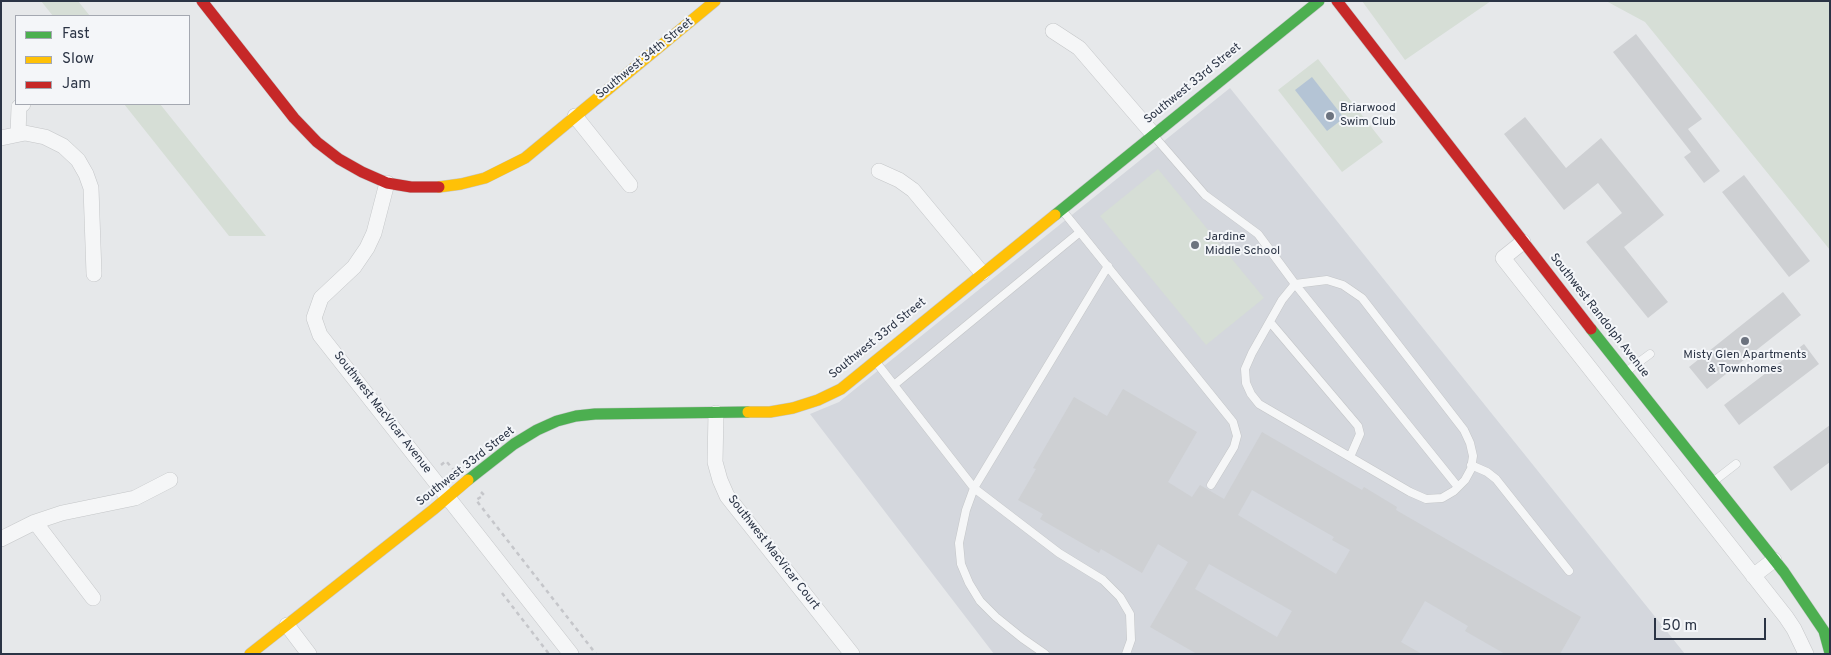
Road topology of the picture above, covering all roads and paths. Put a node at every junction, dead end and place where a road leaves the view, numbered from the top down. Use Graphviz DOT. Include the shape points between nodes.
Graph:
graph roads {
  1 [pos="202,1"];
  2 [pos="715,1"];
  3 [pos="1319,1"];
  4 [pos="1337,1"];
  5 [pos="1053,31"];
  6 [pos="22,105"];
  7 [pos="575,116"];
  8 [pos="18,134"];
  9 [pos="1153,134"];
  10 [pos="1,138"];
  11 [pos="879,171"];
  12 [pos="387,183"];
  13 [pos="630,185"];
  14 [pos="1062,209"];
  15 [pos="1080,232"];
  16 [pos="1523,242"];
  17 [pos="1108,266"];
  18 [pos="982,273"];
  19 [pos="94,274"];
  20 [pos="1295,284"];
  21 [pos="1270,322"];
  22 [pos="1650,354"];
  23 [pos="874,361"];
  24 [pos="1625,373"];
  25 [pos="894,385"];
  26 [pos="716,413"];
  27 [pos="1676,436"];
  28 [pos="1656,452"];
  29 [pos="1350,457"];
  30 [pos="1736,464"];
  31 [pos="1471,465"];
  32 [pos="170,480"];
  33 [pos="1712,482"];
  34 [pos="1211,485"];
  35 [pos="974,488"];
  36 [pos="1458,488"];
  37 [pos="448,497"];
  38 [pos="481,506"];
  39 [pos="35,522"];
  40 [pos="1,539"];
  41 [pos="1774,560"];
  42 [pos="1569,571"];
  43 [pos="1753,576"];
  44 [pos="500,591"];
  45 [pos="93,598"];
  46 [pos="287,626"];
  47 [pos="1830,653"];
  48 [pos="250,654"];
  49 [pos="309,654"];
  50 [pos="549,654"];
  51 [pos="571,654"];
  52 [pos="596,654"];
  53 [pos="852,654"];
  54 [pos="1044,654"];
  55 [pos="1126,654"];
  56 [pos="1806,654"];
  1 -- 12 [label="street" via="308,133 339,159"];
  2 -- 7 [label="street, Southwest 34th Street"];
  3 -- 9 [label="street, Southwest 33rd Street"];
  4 -- 16 [label="street, Southwest Randolph Avenue"];
  5 -- 9 [label="street" via="1079,48"];
  6 -- 8 [label="street"];
  7 -- 12 [label="street, Southwest 34th Street" via="524,158 485,178 436,188"];
  7 -- 13 [label="street"];
  8 -- 10 [label="street"];
  8 -- 19 [label="street" via="36,134 54,140 71,152 86,174 92,195"];
  9 -- 14 [label="street, Southwest 33rd Street"];
  9 -- 20 [label="lane" via="1205,195 1258,234"];
  11 -- 18 [label="street" via="913,190"];
  12 -- 37 [label="street, Southwest MacVicar Avenue" via="367,248 354,267 321,298 314,318 320,335"];
  14 -- 15 [label="lane"];
  14 -- 18 [label="street, Southwest 33rd Street"];
  15 -- 17 [label="lane"];
  15 -- 25 [label="lane"];
  16 -- 24 [label="street, Southwest Randolph Avenue"];
  16 -- 28 [label="street" via="1503,258"];
  17 -- 34 [label="lane" via="1233,422 1237,436 1234,447"];
  17 -- 35 [label="lane"];
  18 -- 23 [label="street, Southwest 33rd Street"];
  20 -- 21 [label="lane"];
  20 -- 31 [label="lane" via="1327,280 1344,285 1362,298 1464,430 1473,456"];
  20 -- 36 [label="lane"];
  21 -- 29 [label="lane" via="1358,426 1360,434"];
  21 -- 29 [label="lane" via="1245,369 1251,394 1259,404"];
  22 -- 24 [label="lane"];
  23 -- 25 [label="lane"];
  23 -- 26 [label="street, Southwest 33rd Street" via="841,389 818,400 770,412"];
  24 -- 27 [label="street, Southwest Randolph Avenue"];
  25 -- 35 [label="lane"];
  26 -- 37 [label="street, Southwest 33rd Street" via="596,414 557,421 514,444"];
  26 -- 53 [label="street, Southwest MacVicar Court" via="715,462 727,496"];
  27 -- 28 [label="street"];
  27 -- 33 [label="street, Southwest Randolph Avenue"];
  28 -- 43 [label="street"];
  29 -- 36 [label="lane" via="1426,499 1442,498"];
  30 -- 33 [label="lane"];
  31 -- 36 [label="lane"];
  31 -- 42 [label="lane" via="1496,478"];
  32 -- 39 [label="street" via="135,498 78,509"];
  33 -- 41 [label="street, Southwest Randolph Avenue"];
  35 -- 54 [label="lane" via="959,543 961,564 969,583 980,601 996,617"];
  35 -- 55 [label="lane" via="1059,553 1103,580 1120,597 1130,614 1131,640"];
  37 -- 46 [label="street, Southwest 33rd Street"];
  37 -- 51 [label="street, Southwest MacVicar Avenue"];
  38 -- 52 [label="path"];
  39 -- 40 [label="street"];
  39 -- 45 [label="street"];
  41 -- 43 [label="street"];
  41 -- 47 [label="street, Southwest Randolph Avenue" via="1824,631"];
  43 -- 56 [label="street" via="1794,629"];
  44 -- 50 [label="path"];
  46 -- 48 [label="street, Southwest 33rd Street"];
  46 -- 49 [label="street"];
}
